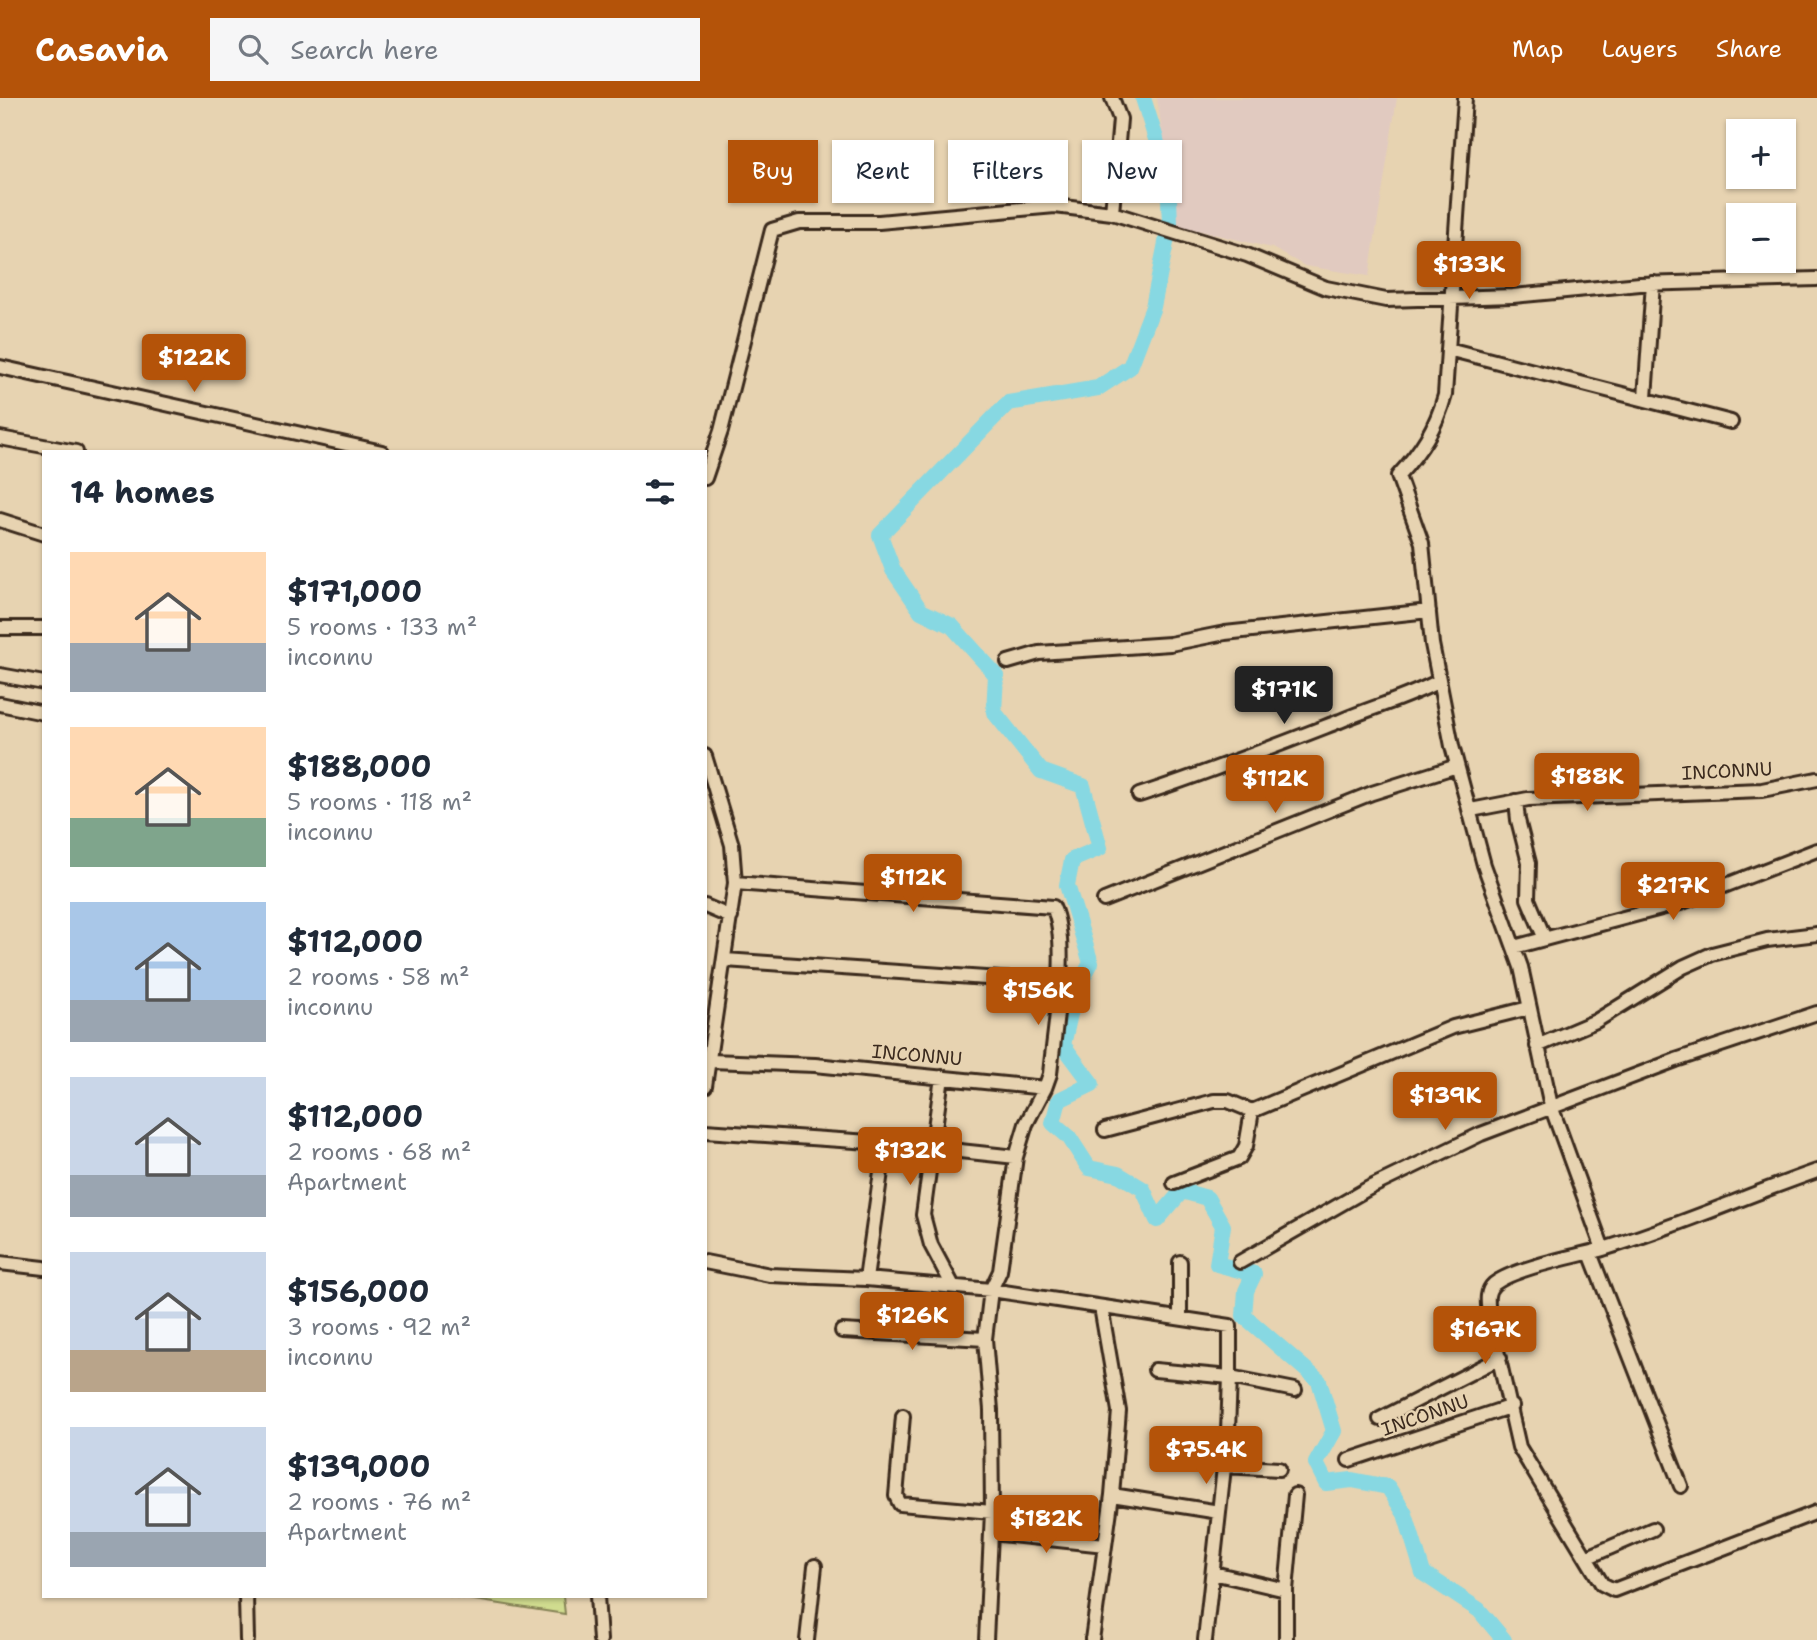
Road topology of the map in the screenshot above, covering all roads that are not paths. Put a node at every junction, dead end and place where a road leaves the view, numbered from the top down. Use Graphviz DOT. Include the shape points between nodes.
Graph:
graph roads {
  1 [pos="1112,98"];
  2 [pos="1465,98"];
  3 [pos="1112,213"];
  4 [pos="1817,279"];
  5 [pos="1653,283"];
  6 [pos="1452,298"];
  7 [pos="1448,349"];
  8 [pos="0,367"];
  9 [pos="1645,398"];
  10 [pos="1731,422"];
  11 [pos="0,438"];
  12 [pos="318,446"];
  13 [pos="65,450"];
  14 [pos="361,450"];
  15 [pos="707,472"];
  16 [pos="0,520"];
  17 [pos="42,533"];
  18 [pos="1429,611"];
  19 [pos="0,628"];
  20 [pos="42,628"];
  21 [pos="1009,662"];
  22 [pos="0,675"];
  23 [pos="1439,681"];
  24 [pos="42,683"];
  25 [pos="0,704"];
  26 [pos="42,713"];
  27 [pos="707,763"];
  28 [pos="1458,766"];
  29 [pos="1817,779"];
  30 [pos="1139,795"];
  31 [pos="1516,801"];
  32 [pos="1471,810"];
  33 [pos="1817,850"];
  34 [pos="735,883"];
  35 [pos="1104,900"];
  36 [pos="707,907"];
  37 [pos="731,918"];
  38 [pos="1817,934"];
  39 [pos="1545,939"];
  40 [pos="1514,947"];
  41 [pos="725,960"];
  42 [pos="1059,983"];
  43 [pos="1529,1008"];
  44 [pos="1817,1013"];
  45 [pos="1537,1046"];
  46 [pos="709,1061"];
  47 [pos="707,1074"];
  48 [pos="942,1077"];
  49 [pos="1045,1088"];
  50 [pos="1551,1106"];
  51 [pos="1252,1111"];
  52 [pos="1105,1130"];
  53 [pos="707,1131"];
  54 [pos="884,1143"];
  55 [pos="932,1148"];
  56 [pos="1016,1157"];
  57 [pos="1817,1171"];
  58 [pos="1174,1183"];
  59 [pos="1597,1251"];
  60 [pos="707,1262"];
  61 [pos="1180,1262"];
  62 [pos="1240,1262"];
  63 [pos="0,1263"];
  64 [pos="42,1268"];
  65 [pos="866,1279"];
  66 [pos="953,1286"];
  67 [pos="991,1290"];
  68 [pos="1101,1307"];
  69 [pos="1180,1317"];
  70 [pos="842,1331"];
  71 [pos="985,1339"];
  72 [pos="1500,1358"];
  73 [pos="1155,1370"];
  74 [pos="1230,1377"];
  75 [pos="1295,1390"];
  76 [pos="1512,1406"];
  77 [pos="903,1416"];
  78 [pos="1380,1419"];
  79 [pos="1349,1460"];
  80 [pos="1224,1466"];
  81 [pos="1279,1469"];
  82 [pos="1681,1486"];
  83 [pos="1112,1495"];
  84 [pos="1295,1495"];
  85 [pos="992,1512"];
  86 [pos="1219,1512"];
  87 [pos="1817,1512"];
  88 [pos="1653,1529"];
  89 [pos="991,1533"];
  90 [pos="1105,1545"];
  91 [pos="1588,1557"];
  92 [pos="815,1566"];
  93 [pos="1213,1573"];
  94 [pos="1286,1590"];
  95 [pos="246,1598"];
  96 [pos="597,1598"];
  97 [pos="247,1640"];
  98 [pos="600,1640"];
  99 [pos="807,1640"];
  100 [pos="986,1640"];
  101 [pos="1092,1640"];
  102 [pos="1205,1640"];
  103 [pos="1286,1640"];
  1 -- 3 [label="street" via="1120,119"];
  2 -- 6 [label="street"];
  3 -- 6 [label="street" via="1247,255 1326,288 1386,299"];
  3 -- 15 [label="street" via="1055,206 879,222 799,222 772,230"];
  4 -- 5 [label="street"];
  5 -- 6 [label="street"];
  5 -- 9 [label="street"];
  6 -- 7 [label="street"];
  7 -- 9 [label="street"];
  7 -- 18 [label="street" via="1445,395 1437,422 1398,476 1422,543"];
  8 -- 12 [label="street"];
  9 -- 10 [label="street"];
  11 -- 13 [label="street"];
  12 -- 14 [label="street"];
  16 -- 17 [label="street"];
  18 -- 21 [label="street" via="1225,633 1170,644 1038,653"];
  18 -- 23 [label="street"];
  19 -- 20 [label="street"];
  22 -- 24 [label="street"];
  23 -- 28 [label="street"];
  23 -- 30 [label="street" via="1266,752"];
  25 -- 26 [label="street"];
  27 -- 34 [label="street" via="729,835"];
  28 -- 32 [label="street"];
  28 -- 35 [label="street" via="1372,793"];
  29 -- 31 [label="street, INCONNU" via="1762,790"];
  31 -- 32 [label="street, INCONNU"];
  31 -- 39 [label="street" via="1529,863 1528,899"];
  32 -- 40 [label="street" via="1484,865"];
  33 -- 39 [label="street" via="1680,903"];
  34 -- 37 [label="street"];
  34 -- 42 [label="street" via="1046,904 1057,916"];
  36 -- 37 [label="street"];
  37 -- 41 [label="street"];
  38 -- 45 [label="street" via="1734,947 1694,961 1596,1021"];
  39 -- 40 [label="street"];
  40 -- 43 [label="street"];
  41 -- 42 [label="street"];
  41 -- 46 [label="street"];
  42 -- 49 [label="street"];
  43 -- 45 [label="street"];
  43 -- 51 [label="street" via="1453,1027"];
  44 -- 50 [label="street"];
  45 -- 50 [label="street"];
  46 -- 47 [label="street"];
  46 -- 48 [label="street, INCONNU"];
  48 -- 49 [label="street, INCONNU"];
  48 -- 55 [label="street"];
  49 -- 56 [label="street"];
  50 -- 59 [label="street"];
  50 -- 62 [label="street" via="1368,1188"];
  51 -- 52 [label="street" via="1214,1101"];
  51 -- 58 [label="street" via="1246,1146 1239,1158"];
  53 -- 54 [label="street"];
  54 -- 55 [label="street"];
  54 -- 65 [label="street"];
  55 -- 56 [label="street"];
  55 -- 66 [label="street" via="924,1225"];
  56 -- 67 [label="street" via="1000,1271"];
  57 -- 59 [label="street"];
  59 -- 72 [label="street" via="1494,1284 1487,1294"];
  59 -- 82 [label="street"];
  60 -- 65 [label="street" via="770,1275"];
  61 -- 69 [label="street"];
  63 -- 64 [label="street"];
  65 -- 66 [label="street"];
  66 -- 67 [label="street"];
  67 -- 68 [label="street"];
  67 -- 71 [label="street"];
  68 -- 69 [label="street"];
  68 -- 83 [label="street" via="1119,1411"];
  69 -- 74 [label="street" via="1230,1326"];
  70 -- 71 [label="street"];
  71 -- 85 [label="street"];
  72 -- 76 [label="street"];
  72 -- 78 [label="street, INCONNU"];
  73 -- 74 [label="street"];
  74 -- 75 [label="street"];
  74 -- 80 [label="street"];
  76 -- 79 [label="street, INCONNU"];
  76 -- 91 [label="street" via="1520,1447"];
  77 -- 85 [label="street" via="900,1504"];
  80 -- 81 [label="street"];
  80 -- 86 [label="street"];
  83 -- 86 [label="street"];
  83 -- 90 [label="street"];
  84 -- 94 [label="street"];
  85 -- 89 [label="street"];
  86 -- 93 [label="street"];
  87 -- 91 [label="street" via="1615,1590 1602,1584"];
  88 -- 91 [label="street"];
  89 -- 90 [label="street"];
  89 -- 100 [label="street"];
  90 -- 101 [label="street"];
  92 -- 99 [label="street"];
  93 -- 94 [label="street"];
  93 -- 102 [label="street"];
  94 -- 103 [label="street"];
  95 -- 97 [label="street"];
  96 -- 98 [label="street"];
}
